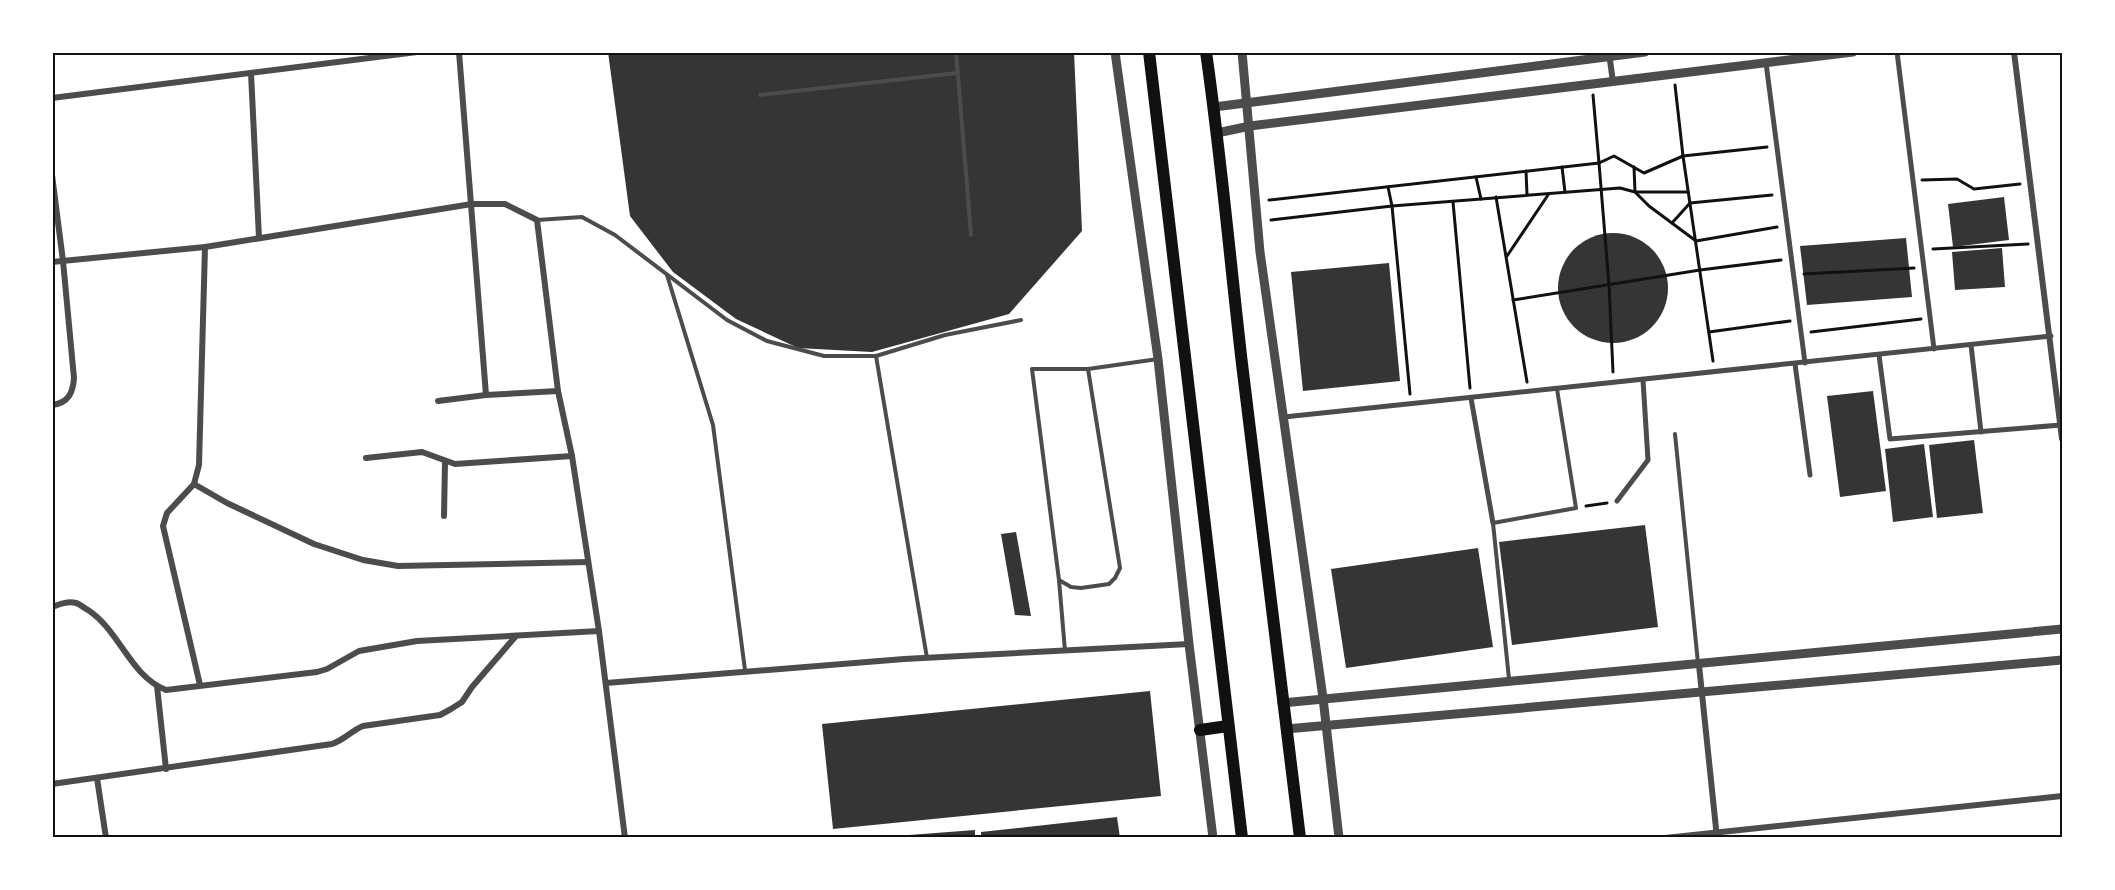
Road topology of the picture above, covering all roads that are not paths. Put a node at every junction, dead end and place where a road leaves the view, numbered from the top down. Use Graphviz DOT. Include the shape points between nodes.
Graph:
graph roads {
  1 [pos="417,52"];
  2 [pos="459,52"];
  3 [pos="956,52"];
  4 [pos="1115,52"];
  5 [pos="1149,52"];
  6 [pos="1206,52"];
  7 [pos="1242,52"];
  8 [pos="1646,52"];
  9 [pos="1853,52"];
  10 [pos="1897,52"];
  11 [pos="2014,52"];
  12 [pos="1609,55"];
  13 [pos="1766,63"];
  14 [pos="251,73"];
  15 [pos="957,73"];
  16 [pos="1613,82"];
  17 [pos="760,95"];
  18 [pos="52,98"];
  19 [pos="1248,104"];
  20 [pos="1214,108"];
  21 [pos="1250,126"];
  22 [pos="1217,132"];
  23 [pos="52,175"];
  24 [pos="472,204"];
  25 [pos="537,220"];
  26 [pos="971,235"];
  27 [pos="259,238"];
  28 [pos="205,247"];
  29 [pos="63,261"];
  30 [pos="52,262"];
  31 [pos="667,275"];
  32 [pos="1021,320"];
  33 [pos="2050,336"];
  34 [pos="1971,345"];
  35 [pos="1934,349"];
  36 [pos="1879,355"];
  37 [pos="876,356"];
  38 [pos="1158,359"];
  39 [pos="1805,363"];
  40 [pos="1795,364"];
  41 [pos="1088,369"];
  42 [pos="1643,380"];
  43 [pos="1557,389"];
  44 [pos="558,391"];
  45 [pos="486,395"];
  46 [pos="1471,398"];
  47 [pos="438,401"];
  48 [pos="52,405"];
  49 [pos="1284,417"];
  50 [pos="2061,425"];
  51 [pos="1981,432"];
  52 [pos="1675,434"];
  53 [pos="2062,439"];
  54 [pos="572,456"];
  55 [pos="366,458"];
  56 [pos="445,462"];
  57 [pos="1810,476"];
  58 [pos="194,484"];
  59 [pos="1617,501"];
  60 [pos="444,516"];
  61 [pos="1492,523"];
  62 [pos="588,562"];
  63 [pos="1059,580"];
  64 [pos="52,607"];
  65 [pos="2062,629"];
  66 [pos="599,631"];
  67 [pos="516,636"];
  68 [pos="1189,644"];
  69 [pos="1065,651"];
  70 [pos="927,658"];
  71 [pos="2062,660"];
  72 [pos="1699,665"];
  73 [pos="744,670"];
  74 [pos="1509,682"];
  75 [pos="606,683"];
  76 [pos="157,686"];
  77 [pos="200,686"];
  78 [pos="1701,691"];
  79 [pos="1323,698"];
  80 [pos="1282,703"];
  81 [pos="1326,724"];
  82 [pos="1228,726"];
  83 [pos="1286,729"];
  84 [pos="1200,730"];
  85 [pos="166,769"];
  86 [pos="97,778"];
  87 [pos="52,784"];
  88 [pos="2062,796"];
  89 [pos="1717,835"];
  90 [pos="106,837"];
  91 [pos="625,837"];
  92 [pos="1213,837"];
  93 [pos="1242,837"];
  94 [pos="1300,837"];
  95 [pos="1340,837"];
  96 [pos="1665,837"];
  1 -- 14 [label="street"];
  2 -- 24 [label="street"];
  3 -- 15 [label="lane"];
  4 -- 38 [label="street"];
  5 -- 82 [label="main road"];
  6 -- 20 [label="main road"];
  7 -- 19 [label="street"];
  8 -- 12 [label="street"];
  9 -- 13 [label="street"];
  10 -- 35 [label="street"];
  11 -- 33 [label="street"];
  12 -- 16 [label="street"];
  12 -- 19 [label="street"];
  13 -- 16 [label="street"];
  13 -- 39 [label="street"];
  14 -- 18 [label="street"];
  14 -- 27 [label="street"];
  15 -- 17 [label="lane"];
  15 -- 26 [label="lane"];
  16 -- 21 [label="street"];
  19 -- 20 [label="street"];
  19 -- 21 [label="street"];
  20 -- 22 [label="main road"];
  21 -- 22 [label="street"];
  21 -- 49 [label="street" via="1260,252"];
  22 -- 80 [label="main road"];
  23 -- 29 [label="street"];
  24 -- 25 [label="street" via="505,204"];
  24 -- 27 [label="street"];
  24 -- 45 [label="street"];
  25 -- 31 [label="lane" via="582,217 615,235"];
  25 -- 44 [label="street"];
  27 -- 28 [label="street"];
  28 -- 29 [label="street"];
  28 -- 58 [label="street" via="199,465"];
  29 -- 30 [label="street"];
  29 -- 48 [label="street" via="74,378 68,398"];
  31 -- 37 [label="lane" via="727,320 767,341 824,356"];
  31 -- 73 [label="lane" via="713,425"];
  32 -- 37 [label="lane" via="945,335"];
  33 -- 34 [label="street"];
  33 -- 50 [label="street"];
  34 -- 35 [label="street"];
  34 -- 51 [label="street"];
  35 -- 36 [label="street"];
  36 -- 39 [label="street"];
  36 -- 51 [label="street" via="1890,439"];
  37 -- 70 [label="lane"];
  38 -- 41 [label="lane"];
  38 -- 68 [label="street"];
  39 -- 40 [label="street"];
  40 -- 42 [label="street"];
  40 -- 57 [label="street"];
  41 -- 63 [label="lane" via="1032,369"];
  41 -- 63 [label="lane" via="1120,568 1109,584 1082,588"];
  42 -- 43 [label="street"];
  42 -- 59 [label="street" via="1648,460"];
  43 -- 46 [label="street"];
  43 -- 61 [label="lane" via="1576,508"];
  44 -- 45 [label="street"];
  44 -- 54 [label="street"];
  45 -- 47 [label="street"];
  46 -- 49 [label="street"];
  46 -- 61 [label="street"];
  49 -- 79 [label="street"];
  50 -- 51 [label="street"];
  50 -- 53 [label="street"];
  52 -- 72 [label="lane"];
  54 -- 56 [label="street"];
  54 -- 62 [label="street"];
  55 -- 56 [label="street" via="422,452"];
  56 -- 60 [label="street"];
  58 -- 62 [label="street" via="314,544 363,560 398,566"];
  58 -- 77 [label="street" via="167,513 163,525"];
  61 -- 74 [label="lane"];
  62 -- 66 [label="street"];
  63 -- 69 [label="lane"];
  64 -- 76 [label="street" via="77,603 99,617 144,676"];
  65 -- 72 [label="street"];
  66 -- 67 [label="street"];
  66 -- 75 [label="street"];
  67 -- 77 [label="street" via="417,641 359,651 317,672"];
  67 -- 85 [label="street" via="462,702 440,715 363,726 332,744"];
  68 -- 69 [label="street"];
  68 -- 84 [label="street"];
  69 -- 70 [label="street"];
  70 -- 73 [label="street"];
  71 -- 78 [label="street"];
  72 -- 74 [label="street"];
  72 -- 78 [label="street"];
  73 -- 75 [label="street"];
  74 -- 79 [label="street"];
  75 -- 91 [label="street"];
  76 -- 77 [label="street" via="166,690"];
  76 -- 85 [label="street"];
  78 -- 81 [label="street"];
  78 -- 89 [label="street"];
  79 -- 80 [label="street"];
  79 -- 81 [label="street"];
  80 -- 83 [label="main road"];
  81 -- 83 [label="street"];
  81 -- 95 [label="street"];
  82 -- 84 [label="main road"];
  82 -- 93 [label="main road"];
  83 -- 94 [label="main road"];
  84 -- 92 [label="street"];
  85 -- 86 [label="street"];
  86 -- 87 [label="street"];
  86 -- 90 [label="street"];
  88 -- 89 [label="street"];
  89 -- 96 [label="street"];
}
